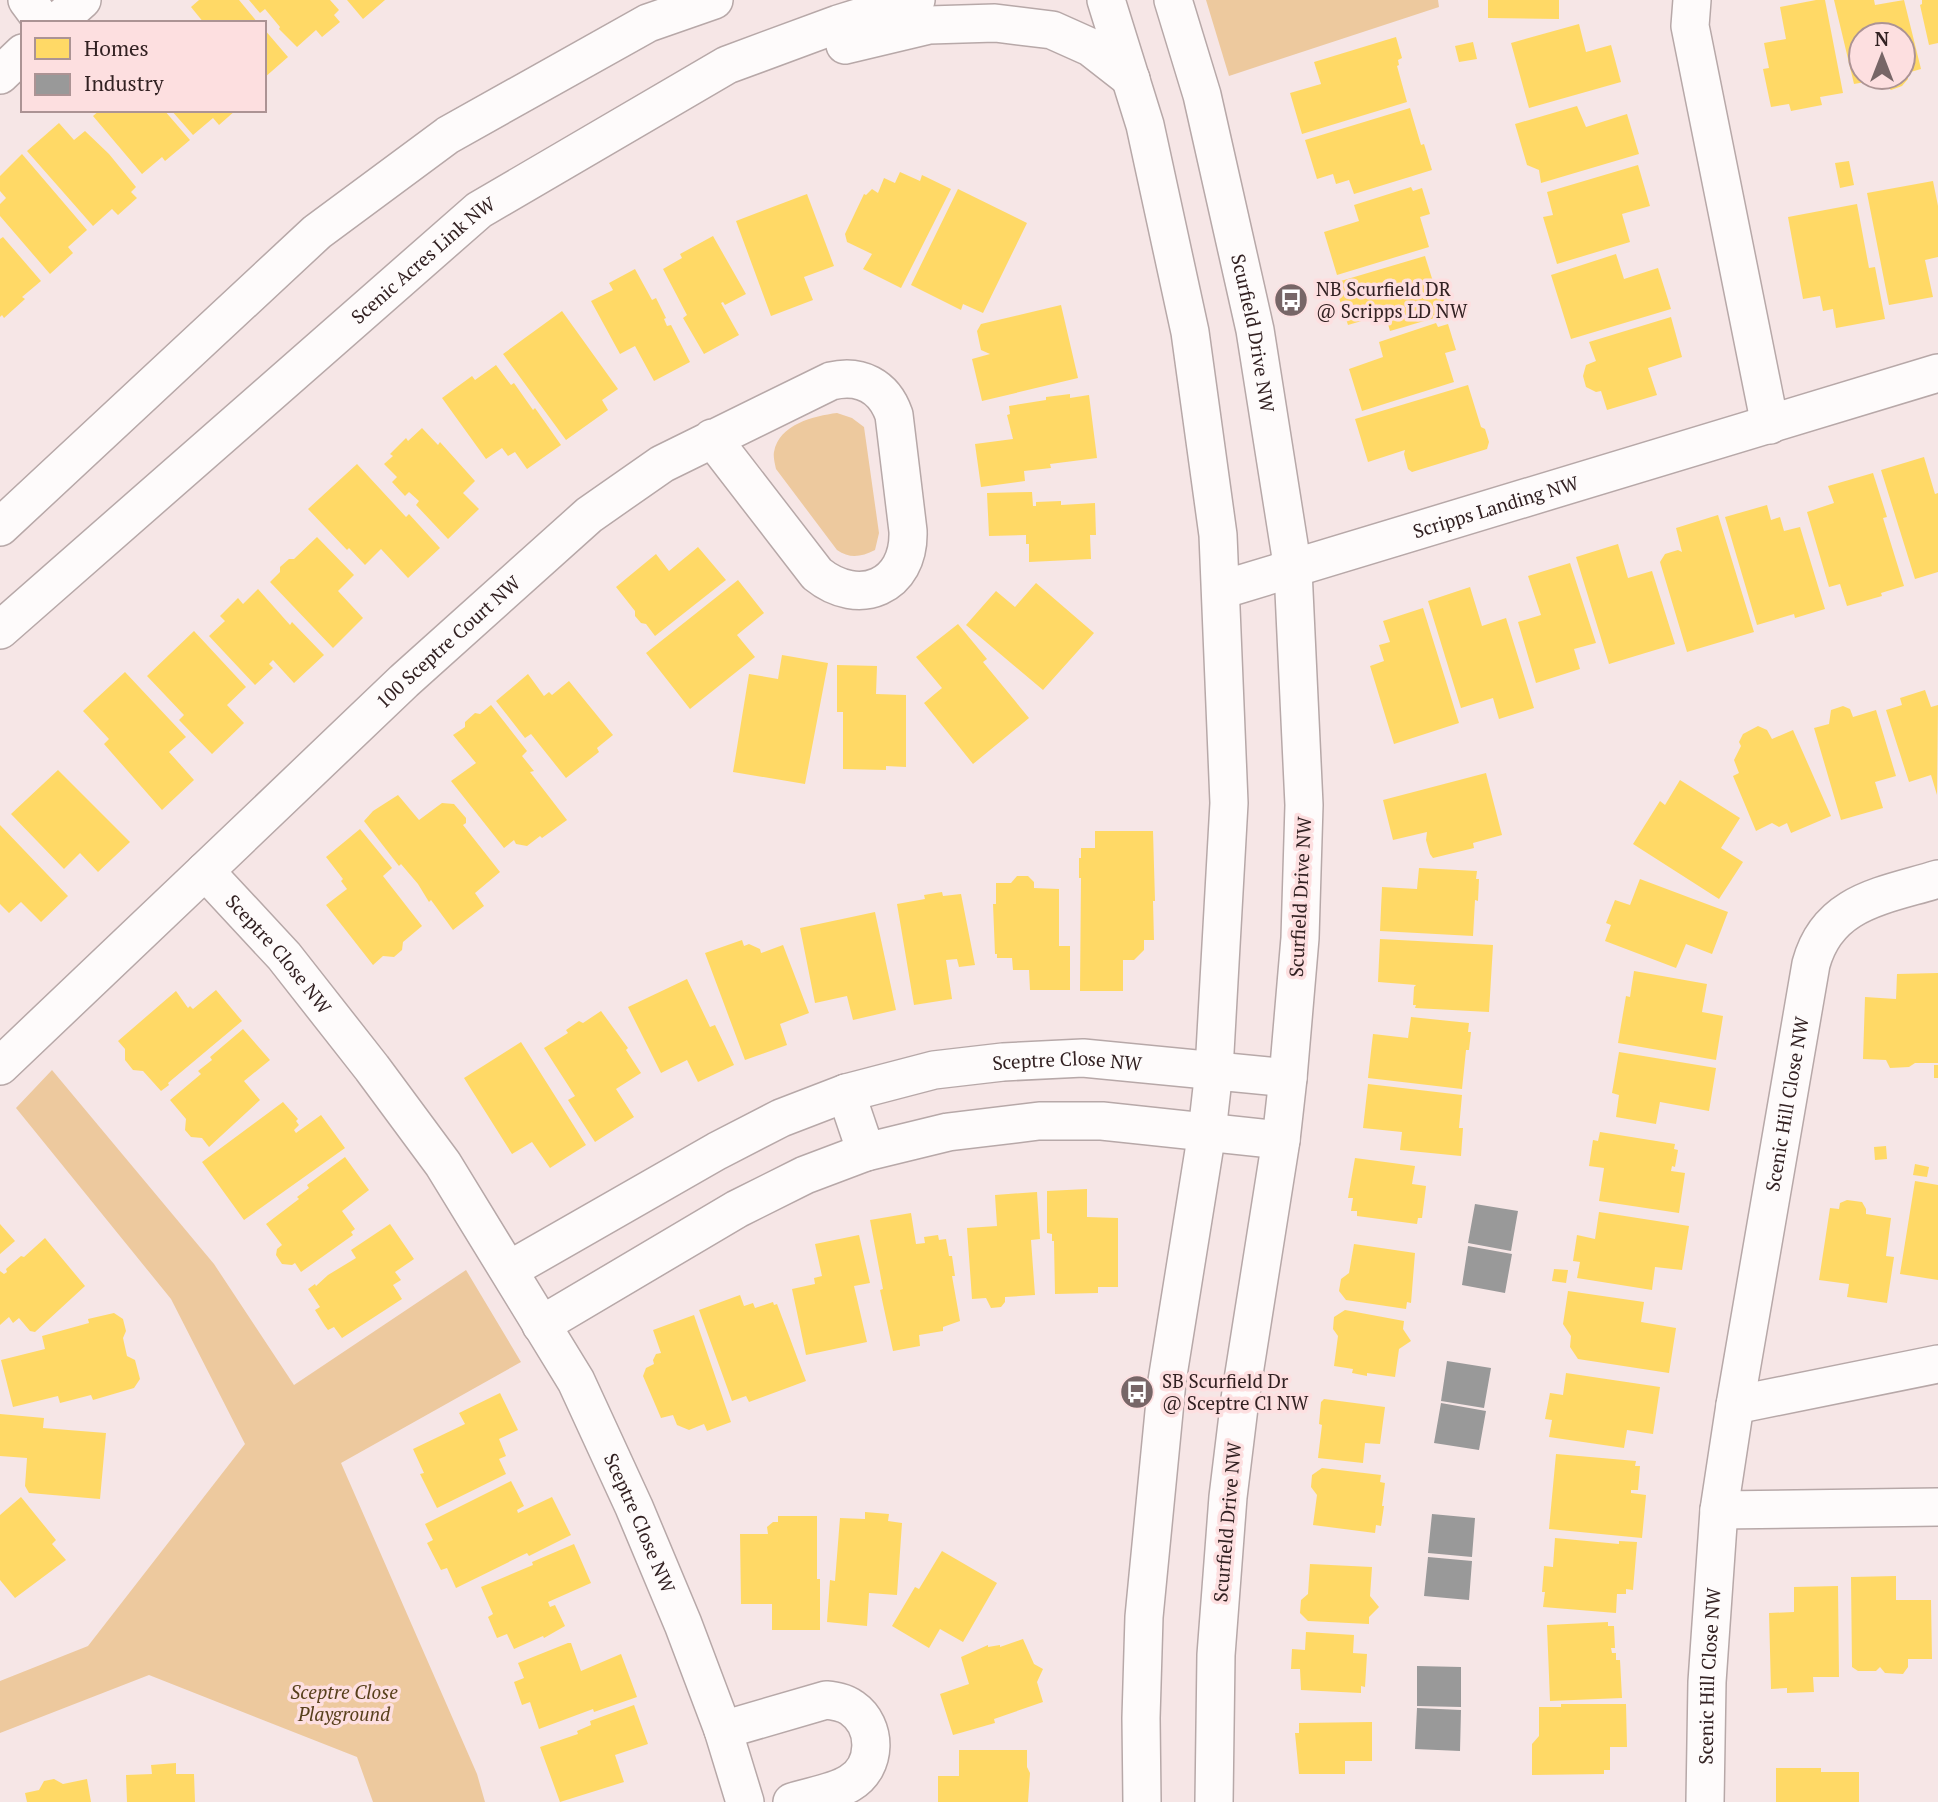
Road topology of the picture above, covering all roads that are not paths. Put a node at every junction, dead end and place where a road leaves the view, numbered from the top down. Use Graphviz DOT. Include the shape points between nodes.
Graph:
graph roads {
  1 [pos="27,0"];
  2 [pos="82,0"];
  3 [pos="714,0"];
  4 [pos="916,0"];
  5 [pos="1107,0"];
  6 [pos="1174,0"];
  7 [pos="1692,0"];
  8 [pos="43,21"];
  9 [pos="57,21"];
  10 [pos="21,55"];
  11 [pos="727,65"];
  12 [pos="0,75"];
  13 [pos="1131,79"];
  14 [pos="1938,373"];
  15 [pos="1770,425"];
  16 [pos="712,438"];
  17 [pos="0,527"];
  18 [pos="1293,570"];
  19 [pos="1222,590"];
  20 [pos="0,630"];
  21 [pos="205,871"];
  22 [pos="1938,879"];
  23 [pos="0,1066"];
  24 [pos="1214,1070"];
  25 [pos="1288,1078"];
  26 [pos="846,1093"];
  27 [pos="1208,1132"];
  28 [pos="1281,1140"];
  29 [pos="866,1152"];
  30 [pos="509,1270"];
  31 [pos="541,1325"];
  32 [pos="1938,1364"];
  33 [pos="1735,1405"];
  34 [pos="1938,1507"];
  35 [pos="1719,1510"];
  36 [pos="723,1730"];
  37 [pos="745,1802"];
  38 [pos="792,1802"];
  39 [pos="1142,1802"];
  40 [pos="1214,1802"];
  41 [pos="1705,1802"];
  1 -- 8 [label="street"];
  2 -- 9 [label="street"];
  3 -- 17 [label="street" via="648,23 448,135 317,232"];
  4 -- 11 [label="street, Scenic Acres Link NW"];
  5 -- 13 [label="street"];
  6 -- 18 [label="street, Scurfield Drive NW" via="1202,95 1255,330"];
  7 -- 15 [label="street" via="1690,26"];
  10 -- 12 [label="street"];
  11 -- 13 [label="street" via="811,54 929,25 995,23 1052,30 1090,47"];
  11 -- 20 [label="street, Scenic Acres Link NW" via="480,210"];
  13 -- 19 [label="street" via="1190,332"];
  14 -- 15 [label="street, Scripps Landing NW"];
  15 -- 18 [label="street, Scripps Landing NW"];
  16 -- 16 [label="street, 100 Sceptre Court NW" via="817,575 829,584 844,590 874,588 898,570 908,531 894,415 890,403 872,385 859,379 831,381"];
  16 -- 21 [label="street, 100 Sceptre Court NW" via="662,464 589,515 404,681"];
  18 -- 19 [label="street, Scripps Landing NW"];
  18 -- 25 [label="street, Scurfield Drive NW" via="1304,805 1300,938"];
  19 -- 24 [label="street" via="1229,803"];
  21 -- 23 [label="street"];
  21 -- 30 [label="street, Sceptre Close NW" via="284,956 372,1068 443,1164"];
  22 -- 33 [label="street, Scenic Hill Close NW" via="1854,905 1839,915 1816,946"];
  24 -- 25 [label="street, Sceptre Close NW"];
  24 -- 26 [label="street, Sceptre Close NW" via="1083,1058 1003,1062 934,1070"];
  24 -- 27 [label="street"];
  25 -- 28 [label="street, Scurfield Drive NW"];
  26 -- 29 [label="street"];
  26 -- 30 [label="street, Sceptre Close NW" via="781,1118 717,1151"];
  27 -- 28 [label="street"];
  27 -- 29 [label="street" via="1102,1121 1039,1121 948,1132"];
  27 -- 39 [label="street" via="1167,1381 1143,1617"];
  28 -- 40 [label="street, Scurfield Drive NW" via="1228,1497 1216,1655"];
  29 -- 31 [label="street" via="805,1175 737,1209"];
  30 -- 31 [label="street, Sceptre Close NW"];
  31 -- 36 [label="street, Sceptre Close NW" via="576,1381 634,1507"];
  32 -- 33 [label="street"];
  33 -- 35 [label="street, Scenic Hill Close NW"];
  34 -- 35 [label="street"];
  35 -- 41 [label="street, Scenic Hill Close NW" via="1707,1682"];
  36 -- 37 [label="street, Sceptre Close NW"];
  36 -- 38 [label="street" via="826,1700 852,1708 869,1730 872,1746 861,1774 849,1783"];
}
